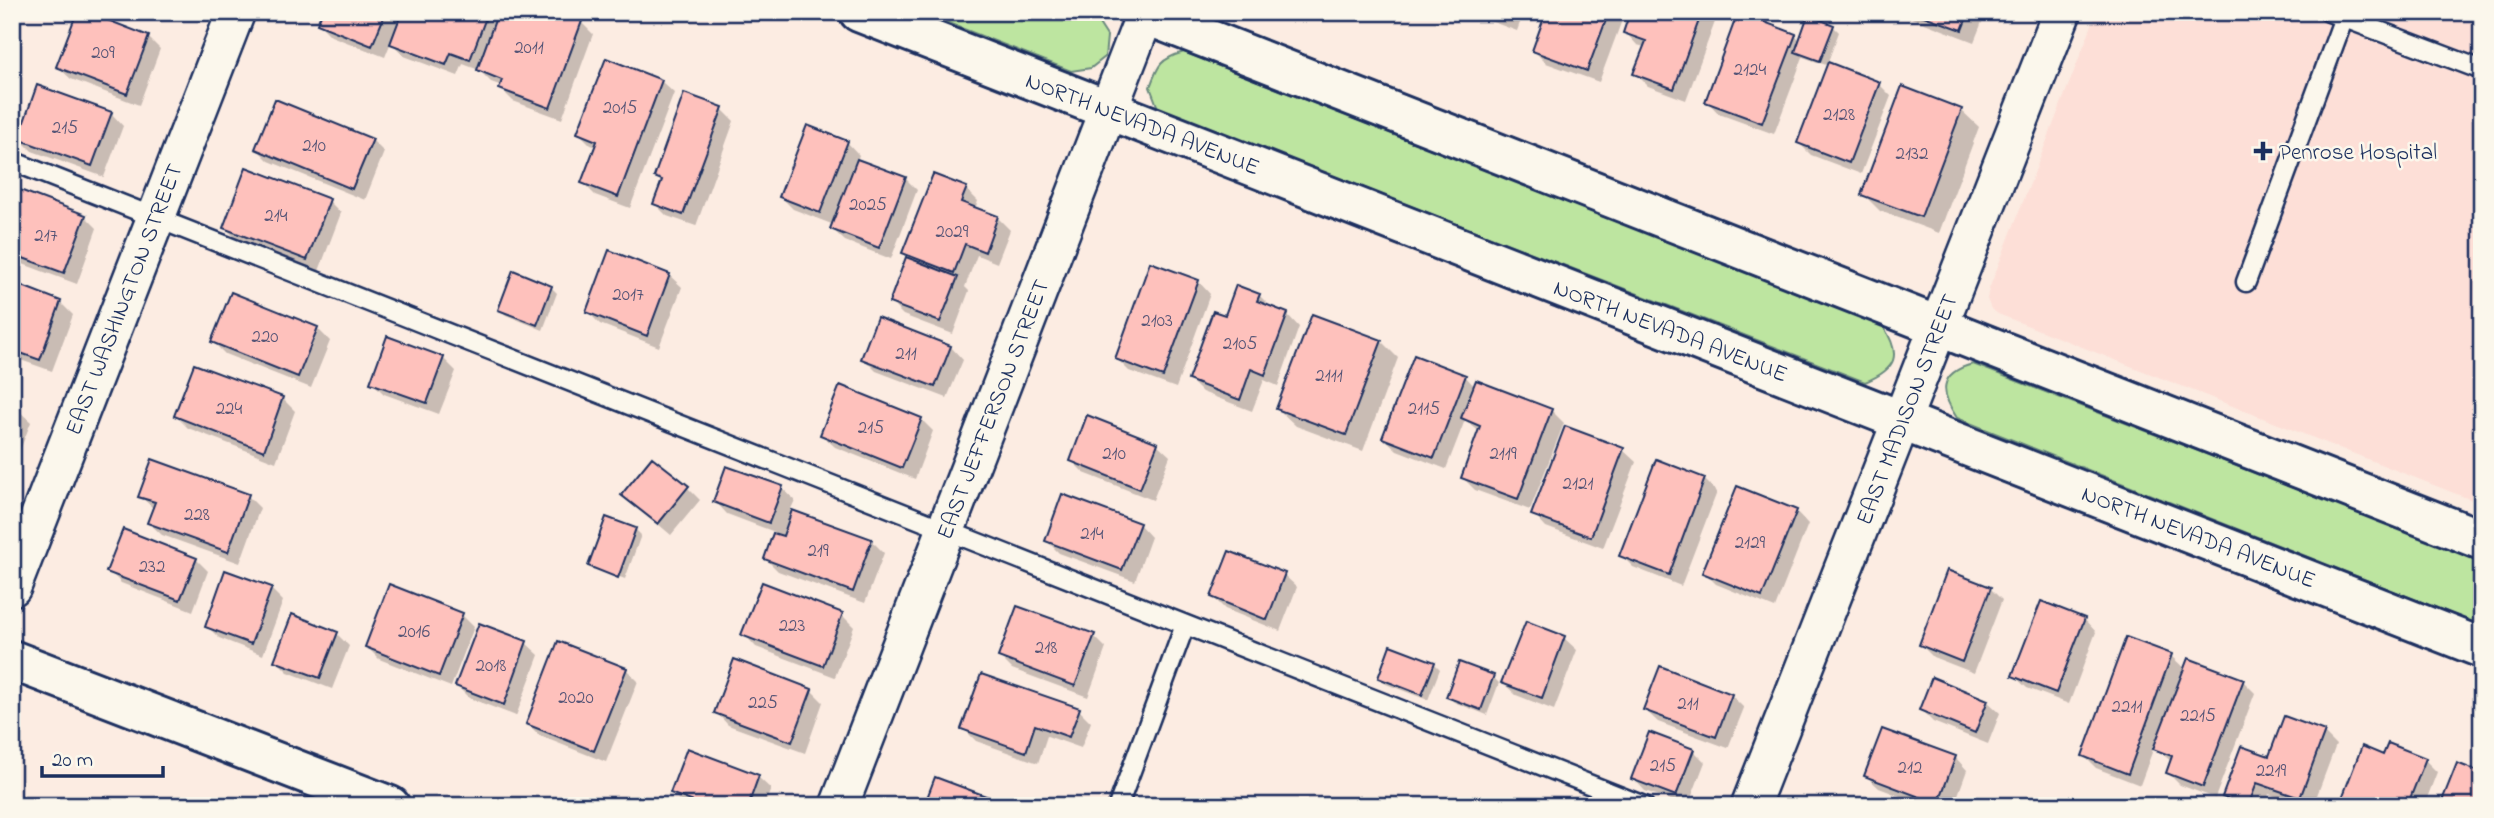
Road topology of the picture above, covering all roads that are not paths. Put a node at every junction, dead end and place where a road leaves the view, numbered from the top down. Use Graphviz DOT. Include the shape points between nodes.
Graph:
graph roads {
  1 [pos="236,12"];
  2 [pos="859,12"];
  3 [pos="2062,12"];
  4 [pos="1143,13"];
  5 [pos="2340,14"];
  6 [pos="2482,70"];
  7 [pos="1107,109"];
  8 [pos="12,161"];
  9 [pos="154,218"];
  10 [pos="2246,282"];
  11 [pos="1937,326"];
  12 [pos="1903,420"];
  13 [pos="945,530"];
  14 [pos="2482,540"];
  15 [pos="12,587"];
  16 [pos="1185,625"];
  17 [pos="2482,648"];
  18 [pos="12,660"];
  19 [pos="390,806"];
  20 [pos="839,806"];
  21 [pos="1118,806"];
  22 [pos="1644,806"];
  23 [pos="1750,806"];
  1 -- 9 [label="street, EAST WASHINGTON STREET"];
  2 -- 7 [label="main road, NORTH NEVADA AVENUE"];
  3 -- 11 [label="street, EAST MADISON STREET"];
  4 -- 7 [label="street, EAST JEFFERSON STREET"];
  4 -- 11 [label="main road"];
  5 -- 6 [label="lane"];
  5 -- 10 [label="lane"];
  7 -- 12 [label="main road, NORTH NEVADA AVENUE"];
  7 -- 13 [label="street, EAST JEFFERSON STREET"];
  8 -- 9 [label="lane"];
  9 -- 13 [label="lane"];
  9 -- 15 [label="street, EAST WASHINGTON STREET"];
  11 -- 12 [label="street, EAST MADISON STREET"];
  11 -- 14 [label="main road"];
  12 -- 17 [label="main road, NORTH NEVADA AVENUE"];
  12 -- 23 [label="street, EAST MADISON STREET"];
  13 -- 16 [label="lane"];
  13 -- 20 [label="street, EAST JEFFERSON STREET"];
  16 -- 21 [label="lane"];
  16 -- 22 [label="lane"];
  18 -- 19 [label="main road"];
}
